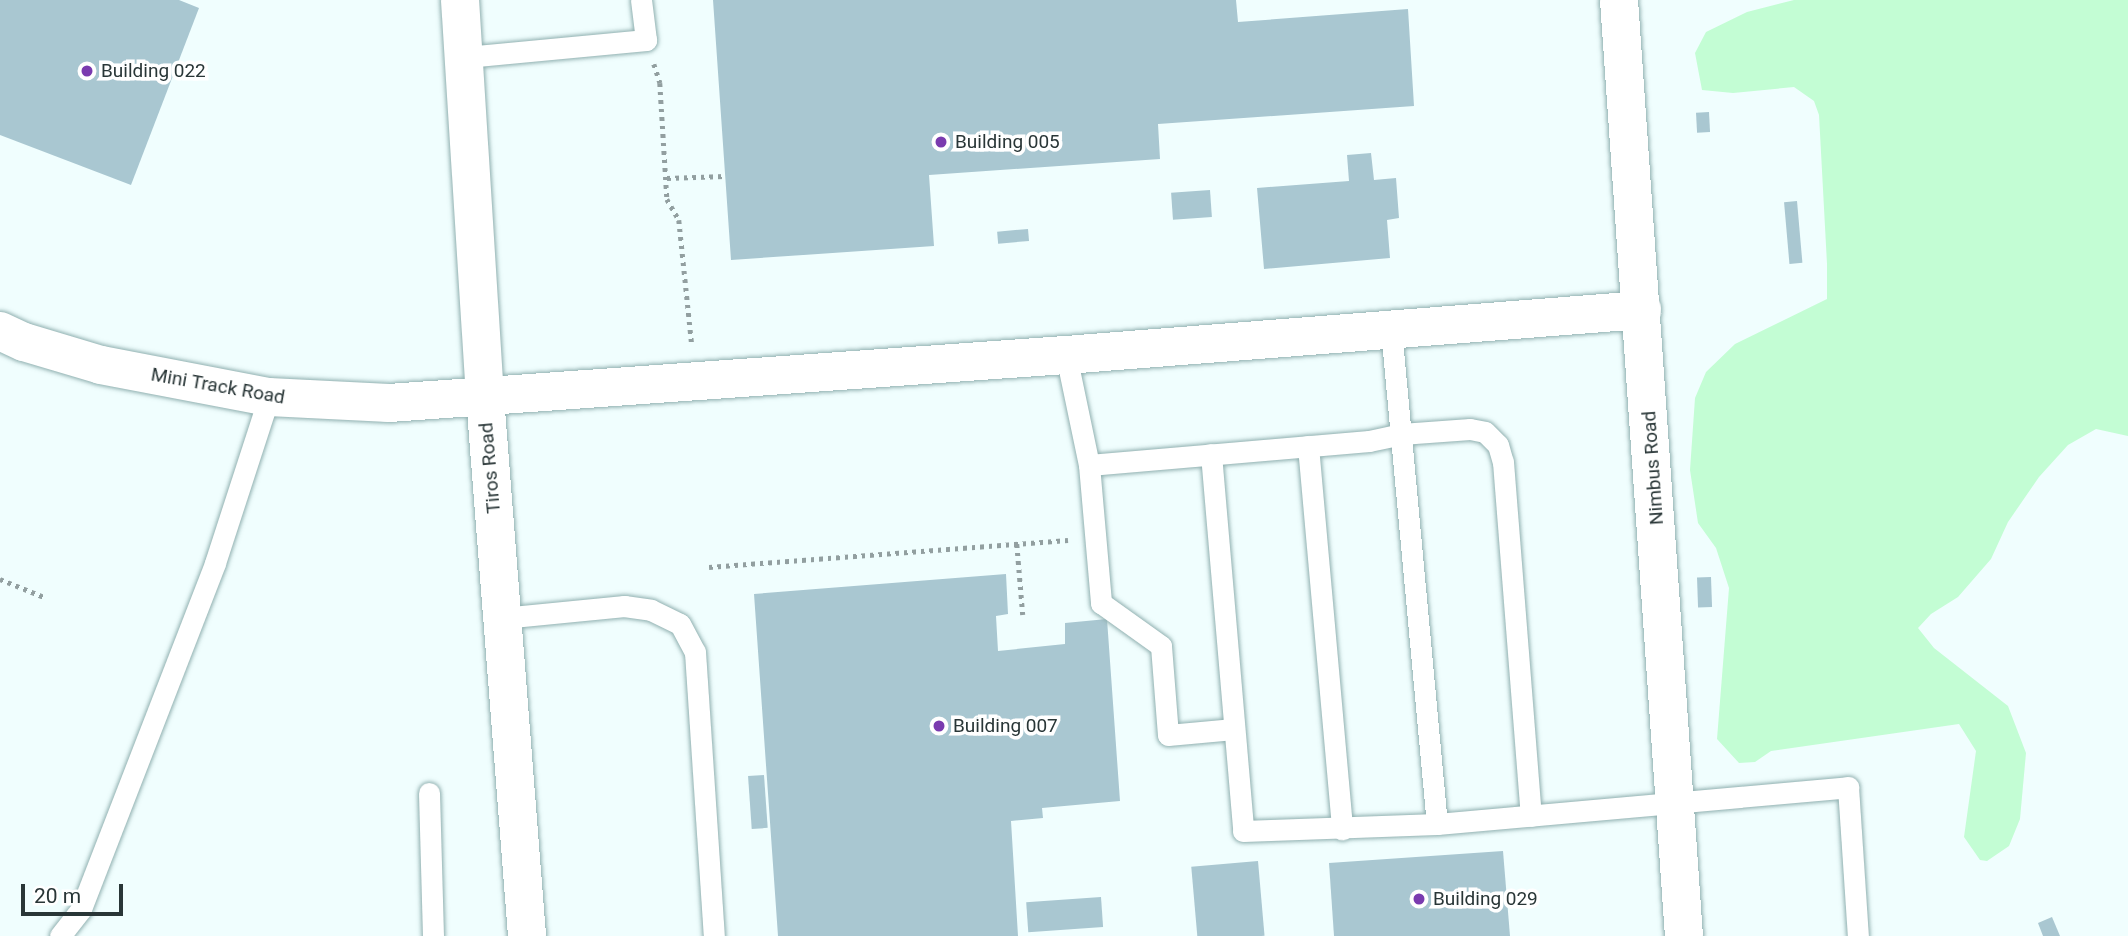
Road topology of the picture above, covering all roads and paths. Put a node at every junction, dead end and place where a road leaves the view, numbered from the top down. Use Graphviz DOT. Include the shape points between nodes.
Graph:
graph roads {
  1 [pos="460,0"];
  2 [pos="641,0"];
  3 [pos="1619,0"];
  4 [pos="646,40"];
  5 [pos="466,57"];
  6 [pos="725,176"];
  7 [pos="667,178"];
  8 [pos="1642,310"];
  9 [pos="1391,329"];
  10 [pos="0,331"];
  11 [pos="693,352"];
  12 [pos="1066,355"];
  13 [pos="269,397"];
  14 [pos="485,397"];
  15 [pos="1401,434"];
  16 [pos="1308,446"];
  17 [pos="1211,454"];
  18 [pos="1089,465"];
  19 [pos="1096,538"];
  20 [pos="1017,544"];
  21 [pos="709,567"];
  22 [pos="0,579"];
  23 [pos="44,597"];
  24 [pos="1023,615"];
  25 [pos="502,618"];
  26 [pos="1234,729"];
  27 [pos="429,793"];
  28 [pos="1675,803"];
  29 [pos="1531,816"];
  30 [pos="1437,824"];
  31 [pos="1342,829"];
  32 [pos="60,936"];
  33 [pos="433,936"];
  34 [pos="527,936"];
  35 [pos="714,936"];
  36 [pos="1684,936"];
  37 [pos="1858,936"];
  1 -- 5 [label="street, Tiros Road"];
  2 -- 4 [label="lane"];
  3 -- 8 [label="street, Nimbus Road"];
  4 -- 5 [label="lane"];
  4 -- 7 [label="path" via="660,83"];
  5 -- 14 [label="street, Tiros Road"];
  6 -- 7 [label="path"];
  7 -- 11 [label="path" via="667,199 679,220"];
  8 -- 9 [label="street, Mini Track Road"];
  8 -- 28 [label="street, Nimbus Road"];
  9 -- 12 [label="street, Mini Track Road"];
  9 -- 15 [label="lane"];
  10 -- 13 [label="street, Mini Track Road" via="101,365"];
  12 -- 14 [label="street, Mini Track Road"];
  12 -- 18 [label="lane"];
  13 -- 14 [label="street, Mini Track Road" via="389,403"];
  13 -- 32 [label="lane" via="215,563 81,909"];
  14 -- 25 [label="street, Tiros Road"];
  15 -- 16 [label="lane"];
  15 -- 29 [label="lane" via="1470,429 1485,432 1498,445"];
  15 -- 30 [label="lane"];
  16 -- 17 [label="lane"];
  16 -- 31 [label="lane"];
  17 -- 18 [label="lane"];
  17 -- 26 [label="lane"];
  18 -- 19 [label="lane"];
  19 -- 20 [label="path"];
  19 -- 26 [label="lane" via="1101,603 1161,646 1168,735"];
  20 -- 21 [label="path"];
  20 -- 24 [label="path"];
  22 -- 23 [label="path"];
  25 -- 34 [label="street, Tiros Road"];
  25 -- 35 [label="lane" via="624,606 651,610 680,624 695,652"];
  26 -- 31 [label="lane" via="1243,831"];
  27 -- 33 [label="lane"];
  28 -- 29 [label="lane"];
  28 -- 36 [label="street, Nimbus Road"];
  28 -- 37 [label="lane" via="1848,787"];
  29 -- 30 [label="lane"];
  30 -- 31 [label="lane"];
}
